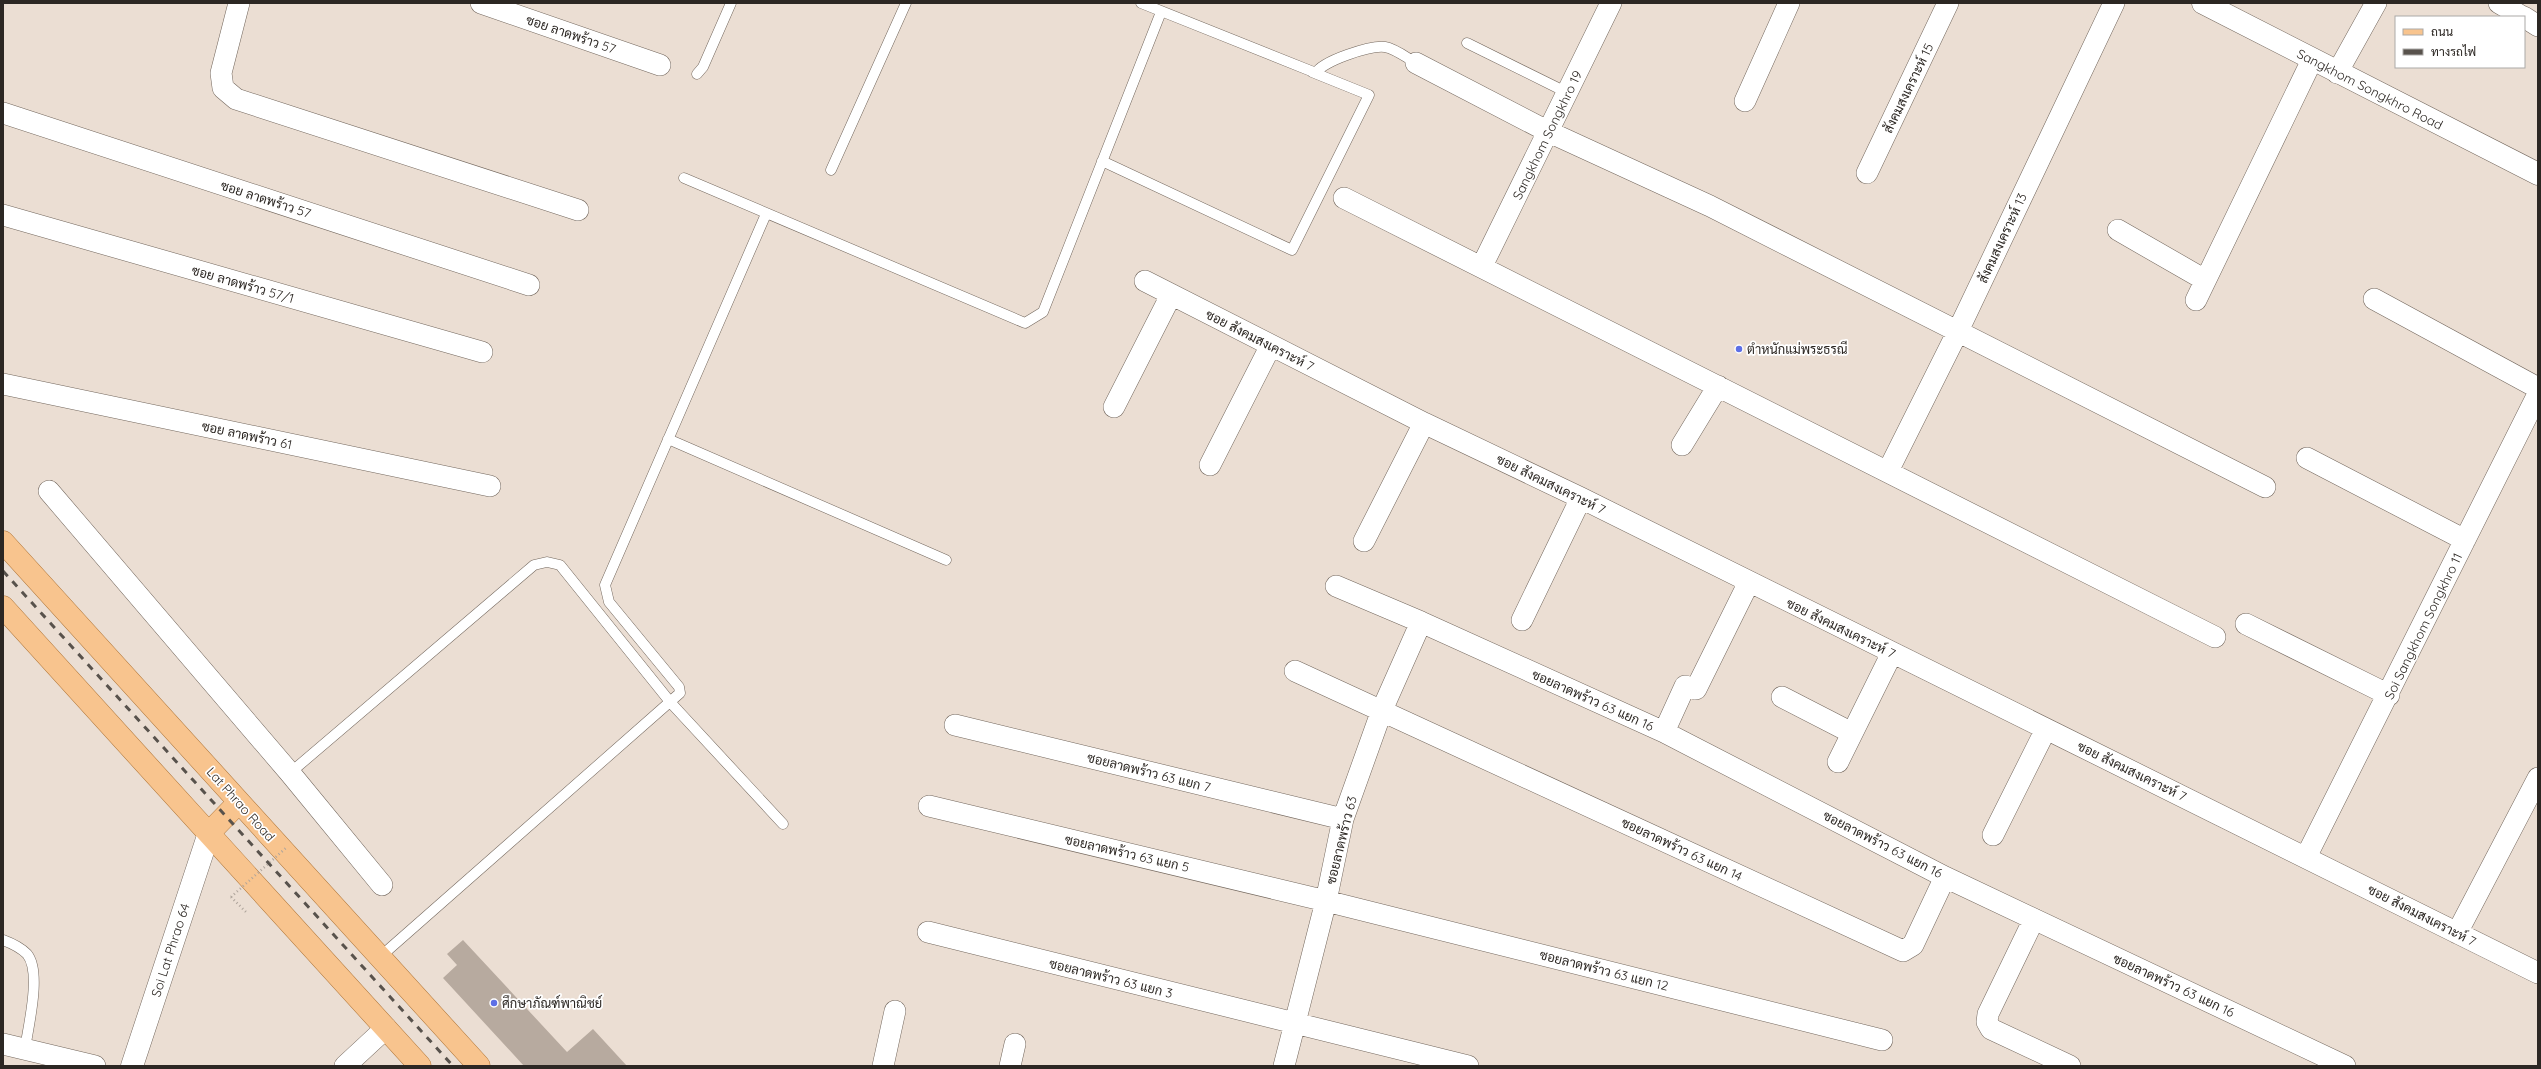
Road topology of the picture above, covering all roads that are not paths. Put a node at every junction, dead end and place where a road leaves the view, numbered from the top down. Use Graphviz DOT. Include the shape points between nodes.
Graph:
graph roads {
  1 [pos="239,3"];
  2 [pos="481,3"];
  3 [pos="731,3"];
  4 [pos="906,3"];
  5 [pos="1141,3"];
  6 [pos="1611,3"];
  7 [pos="1789,3"];
  8 [pos="1948,3"];
  9 [pos="2114,3"];
  10 [pos="2202,3"];
  11 [pos="2376,3"];
  12 [pos="2499,3"];
  13 [pos="1161,12"];
  14 [pos="2522,16"];
  15 [pos="2525,18"];
  16 [pos="2538,26"];
  17 [pos="1466,43"];
  18 [pos="2312,60"];
  19 [pos="1416,63"];
  20 [pos="660,64"];
  21 [pos="1312,72"];
  22 [pos="2337,73"];
  23 [pos="697,74"];
  24 [pos="1568,93"];
  25 [pos="1745,101"];
  26 [pos="3,113"];
  27 [pos="1549,132"];
  28 [pos="1102,161"];
  29 [pos="831,170"];
  30 [pos="1867,173"];
  31 [pos="2538,174"];
  32 [pos="684,178"];
  33 [pos="1344,198"];
  34 [pos="578,210"];
  35 [pos="766,214"];
  36 [pos="3,215"];
  37 [pos="2118,230"];
  38 [pos="1482,266"];
  39 [pos="2205,280"];
  40 [pos="1145,281"];
  41 [pos="529,285"];
  42 [pos="1171,295"];
  43 [pos="2374,299"];
  44 [pos="2196,300"];
  45 [pos="1957,333"];
  46 [pos="1271,346"];
  47 [pos="482,352"];
  48 [pos="3,384"];
  49 [pos="1718,386"];
  50 [pos="2538,388"];
  51 [pos="2538,394"];
  52 [pos="1114,407"];
  53 [pos="1424,423"];
  54 [pos="668,440"];
  55 [pos="1682,445"];
  56 [pos="2307,458"];
  57 [pos="1210,465"];
  58 [pos="1888,471"];
  59 [pos="490,486"];
  60 [pos="2265,487"];
  61 [pos="49,491"];
  62 [pos="1581,498"];
  63 [pos="2465,540"];
  64 [pos="1364,541"];
  65 [pos="3,542"];
  66 [pos="946,560"];
  67 [pos="1749,582"];
  68 [pos="1336,586"];
  69 [pos="3,607"];
  70 [pos="1522,620"];
  71 [pos="1421,622"];
  72 [pos="2246,624"];
  73 [pos="2215,637"];
  74 [pos="1892,653"];
  75 [pos="1295,671"];
  76 [pos="2389,696"];
  77 [pos="1782,697"];
  78 [pos="672,703"];
  79 [pos="1382,710"];
  80 [pos="955,726"];
  81 [pos="2046,729"];
  82 [pos="1664,732"];
  83 [pos="1852,733"];
  84 [pos="1838,762"];
  85 [pos="290,773"];
  86 [pos="2538,778"];
  87 [pos="239,802"];
  88 [pos="929,806"];
  89 [pos="1343,819"];
  90 [pos="783,824"];
  91 [pos="209,833"];
  92 [pos="1993,835"];
  93 [pos="2306,857"];
  94 [pos="1945,877"];
  95 [pos="382,885"];
  96 [pos="1326,900"];
  97 [pos="2034,919"];
  98 [pos="928,932"];
  99 [pos="2457,934"];
  100 [pos="3,940"];
  101 [pos="380,958"];
  102 [pos="2538,973"];
  103 [pos="895,1011"];
  104 [pos="1294,1024"];
  105 [pos="386,1028"];
  106 [pos="1882,1040"];
  107 [pos="3,1044"];
  108 [pos="1015,1044"];
  109 [pos="25,1049"];
  110 [pos="2317,1060"];
  111 [pos="95,1066"];
  112 [pos="132,1066"];
  113 [pos="345,1066"];
  114 [pos="420,1066"];
  115 [pos="479,1066"];
  116 [pos="883,1066"];
  117 [pos="1010,1066"];
  118 [pos="1284,1066"];
  119 [pos="1468,1066"];
  120 [pos="2070,1066"];
  121 [pos="2345,1066"];
  1 -- 34 [label="street" via="221,73 223,88 236,99"];
  2 -- 20 [label="street, ซอย ลาดพร้าว 57"];
  3 -- 23 [label="lane" via="703,68"];
  4 -- 29 [label="lane"];
  5 -- 13 [label="lane"];
  6 -- 24 [label="street, Sangkhom Songkhro 19"];
  7 -- 25 [label="street"];
  8 -- 30 [label="street, สังคมสงเคราะห์ 15"];
  9 -- 45 [label="street, สังคมสงเคราะห์ 13"];
  10 -- 18 [label="main road, Sangkhom Songkhro Road"];
  11 -- 22 [label="street"];
  12 -- 14 [label="street"];
  13 -- 21 [label="lane"];
  13 -- 28 [label="lane"];
  15 -- 16 [label="street"];
  17 -- 24 [label="lane"];
  18 -- 22 [label="main road, Sangkhom Songkhro Road"];
  18 -- 39 [label="street"];
  19 -- 21 [label="lane" via="1380,47 1338,58 1316,73"];
  19 -- 27 [label="street"];
  21 -- 28 [label="lane" via="1369,95 1292,250"];
  22 -- 31 [label="main road, Sangkhom Songkhro Road"];
  24 -- 27 [label="street, Sangkhom Songkhro 19"];
  26 -- 41 [label="street, ซอย ลาดพร้าว 57"];
  27 -- 38 [label="street, Sangkhom Songkhro 19"];
  27 -- 45 [label="street" via="1710,206"];
  28 -- 35 [label="lane" via="1042,312 1025,322"];
  32 -- 35 [label="lane"];
  33 -- 38 [label="street"];
  35 -- 54 [label="lane"];
  36 -- 47 [label="street, ซอย ลาดพร้าว 57/1"];
  37 -- 39 [label="street"];
  38 -- 49 [label="street"];
  39 -- 44 [label="street"];
  40 -- 42 [label="street, ซอย สังคมสงเคราะห์ 7"];
  42 -- 46 [label="street, ซอย สังคมสงเคราะห์ 7"];
  42 -- 52 [label="street"];
  43 -- 50 [label="street"];
  45 -- 58 [label="street, สังคมสงเคราะห์ 13"];
  45 -- 60 [label="street"];
  46 -- 53 [label="street, ซอย สังคมสงเคราะห์ 7"];
  46 -- 57 [label="street"];
  48 -- 59 [label="street, ซอย ลาดพร้าว 61"];
  49 -- 55 [label="street"];
  49 -- 58 [label="street"];
  51 -- 63 [label="street, Soi Sangkhom Songkhro 11"];
  53 -- 62 [label="street, ซอย สังคมสงเคราะห์ 7"];
  53 -- 64 [label="street"];
  54 -- 66 [label="lane"];
  54 -- 78 [label="lane" via="605,585 609,602 679,687 680,692"];
  56 -- 63 [label="street"];
  58 -- 73 [label="street"];
  61 -- 85 [label="street"];
  62 -- 67 [label="street, ซอย สังคมสงเคราะห์ 7"];
  62 -- 70 [label="street"];
  63 -- 76 [label="street, Soi Sangkhom Songkhro 11"];
  65 -- 87 [label="main road, Lat Phrao Road"];
  67 -- 74 [label="street, ซอย สังคมสงเคราะห์ 7"];
  67 -- 82 [label="street" via="1696,689 1685,686"];
  68 -- 71 [label="street, ซอยลาดพร้าว 63 แยก 16"];
  69 -- 91 [label="main road"];
  71 -- 79 [label="street, ซอยลาดพร้าว 63"];
  71 -- 82 [label="street, ซอยลาดพร้าว 63 แยก 16"];
  72 -- 76 [label="street"];
  74 -- 81 [label="street, ซอย สังคมสงเคราะห์ 7"];
  74 -- 83 [label="street"];
  75 -- 79 [label="street"];
  76 -- 93 [label="street, Soi Sangkhom Songkhro 11"];
  77 -- 83 [label="street"];
  78 -- 85 [label="lane" via="560,565 547,562 534,565"];
  78 -- 90 [label="lane"];
  78 -- 101 [label="lane"];
  79 -- 89 [label="street, ซอยลาดพร้าว 63"];
  79 -- 94 [label="street, ซอยลาดพร้าว 63 แยก 14" via="1903,950 1913,945"];
  80 -- 89 [label="street, ซอยลาดพร้าว 63 แยก 7"];
  81 -- 92 [label="street"];
  81 -- 93 [label="street, ซอย สังคมสงเคราะห์ 7"];
  82 -- 94 [label="street, ซอยลาดพร้าว 63 แยก 16"];
  83 -- 84 [label="street"];
  85 -- 95 [label="street"];
  86 -- 99 [label="street"];
  87 -- 91 [label="main road"];
  87 -- 101 [label="main road, Lat Phrao Road"];
  88 -- 96 [label="street, ซอยลาดพร้าว 63 แยก 5"];
  89 -- 96 [label="street, ซอยลาดพร้าว 63"];
  91 -- 105 [label="main road"];
  91 -- 112 [label="main road, Soi Lat Phrao 64"];
  93 -- 99 [label="street, ซอย สังคมสงเคราะห์ 7"];
  94 -- 97 [label="street, ซอยลาดพร้าว 63 แยก 16"];
  96 -- 104 [label="street, ซอยลาดพร้าว 63"];
  96 -- 106 [label="street, ซอยลาดพร้าว 63 แยก 12"];
  97 -- 110 [label="street, ซอยลาดพร้าว 63 แยก 16"];
  97 -- 120 [label="street" via="1988,1014 1987,1022 1991,1029"];
  98 -- 104 [label="street, ซอยลาดพร้าว 63 แยก 3"];
  99 -- 102 [label="street, ซอย สังคมสงเคราะห์ 7"];
  100 -- 109 [label="lane" via="12,943 28,955 35,981"];
  101 -- 115 [label="main road, Lat Phrao Road"];
  103 -- 116 [label="street"];
  104 -- 118 [label="street, ซอยลาดพร้าว 63"];
  104 -- 119 [label="street, ซอยลาดพร้าว 63 แยก 3"];
  105 -- 113 [label="street"];
  105 -- 114 [label="main road"];
  107 -- 109 [label="street"];
  108 -- 117 [label="street"];
  109 -- 111 [label="street"];
  110 -- 121 [label="street, ซอยลาดพร้าว 63 แยก 16"];
}
